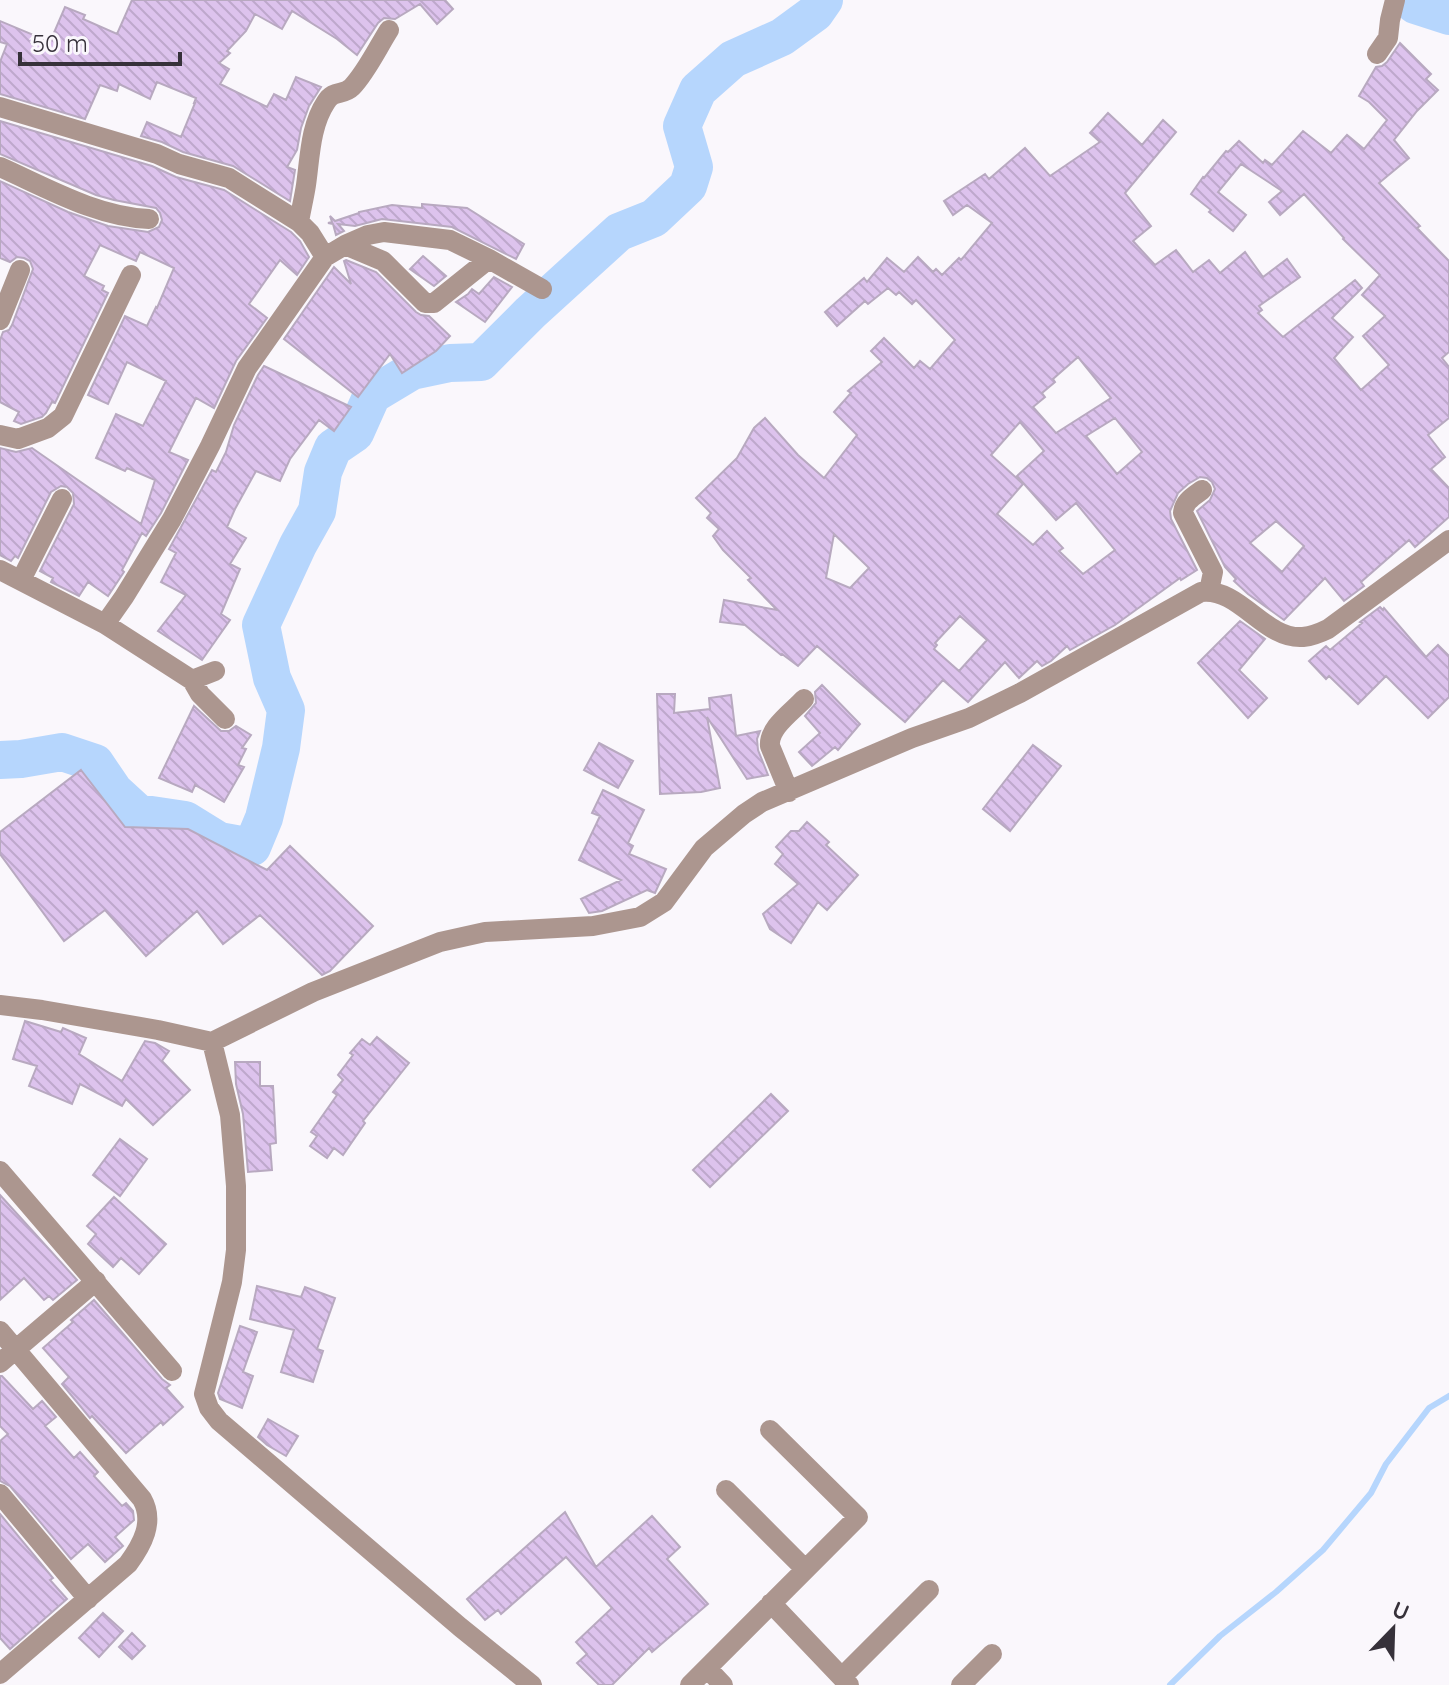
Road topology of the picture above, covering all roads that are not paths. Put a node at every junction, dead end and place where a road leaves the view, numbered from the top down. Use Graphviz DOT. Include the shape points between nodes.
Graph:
graph roads {
  1 [pos="1394,1"];
  2 [pos="389,30"];
  3 [pos="1377,54"];
  4 [pos="0,107"];
  5 [pos="0,167"];
  6 [pos="149,219"];
  7 [pos="299,222"];
  8 [pos="345,245"];
  9 [pos="325,257"];
  10 [pos="489,259"];
  11 [pos="20,270"];
  12 [pos="131,275"];
  13 [pos="542,289"];
  14 [pos="0,320"];
  15 [pos="0,430"];
  16 [pos="1202,490"];
  17 [pos="62,499"];
  18 [pos="1449,540"];
  19 [pos="0,570"];
  20 [pos="21,580"];
  21 [pos="1209,591"];
  22 [pos="105,624"];
  23 [pos="215,671"];
  24 [pos="192,680"];
  25 [pos="804,699"];
  26 [pos="225,719"];
  27 [pos="789,792"];
  28 [pos="0,1005"];
  29 [pos="212,1042"];
  30 [pos="0,1171"];
  31 [pos="96,1281"];
  32 [pos="0,1331"];
  33 [pos="8,1356"];
  34 [pos="172,1371"];
  35 [pos="770,1430"];
  36 [pos="726,1490"];
  37 [pos="0,1494"];
  38 [pos="805,1569"];
  39 [pos="929,1590"];
  40 [pos="88,1599"];
  41 [pos="771,1603"];
  42 [pos="992,1654"];
  43 [pos="707,1668"];
  44 [pos="3,1672"];
  45 [pos="845,1681"];
  46 [pos="532,1685"];
  47 [pos="690,1685"];
  48 [pos="723,1685"];
  49 [pos="961,1685"];
  1 -- 3 [label="street" via="1388,38"];
  2 -- 7 [label="street" via="359,79 347,91 334,93 319,118"];
  4 -- 7 [label="street" via="229,178"];
  5 -- 6 [label="street" via="108,213"];
  7 -- 9 [label="street"];
  8 -- 9 [label="street"];
  8 -- 10 [label="street" via="384,232 450,240"];
  8 -- 10 [label="street" via="383,261 425,303 434,303"];
  9 -- 22 [label="street" via="247,368 172,519"];
  10 -- 13 [label="street"];
  11 -- 14 [label="street"];
  12 -- 15 [label="street" via="63,416 18,439"];
  16 -- 21 [label="street" via="1189,499 1183,513 1213,572"];
  17 -- 20 [label="street"];
  18 -- 21 [label="street" via="1312,636 1300,638 1274,629"];
  19 -- 20 [label="street"];
  20 -- 22 [label="street"];
  21 -- 27 [label="street" via="982,711"];
  22 -- 24 [label="street"];
  23 -- 24 [label="street"];
  24 -- 26 [label="street"];
  25 -- 27 [label="street" via="769,740"];
  27 -- 29 [label="street" via="744,814 704,848 664,902 640,917 593,926 485,932 440,942 313,992"];
  28 -- 29 [label="street"];
  29 -- 46 [label="street" via="230,1115 236,1250 204,1394 209,1408"];
  30 -- 31 [label="street"];
  31 -- 33 [label="street"];
  31 -- 34 [label="street"];
  32 -- 33 [label="street"];
  33 -- 40 [label="street" via="148,1509 146,1532 134,1557"];
  35 -- 38 [label="street" via="858,1517"];
  36 -- 38 [label="street"];
  37 -- 40 [label="street"];
  38 -- 41 [label="street"];
  39 -- 45 [label="street"];
  40 -- 44 [label="street"];
  41 -- 43 [label="street"];
  41 -- 45 [label="street"];
  42 -- 49 [label="street"];
  43 -- 47 [label="street"];
  43 -- 48 [label="street"];
}
